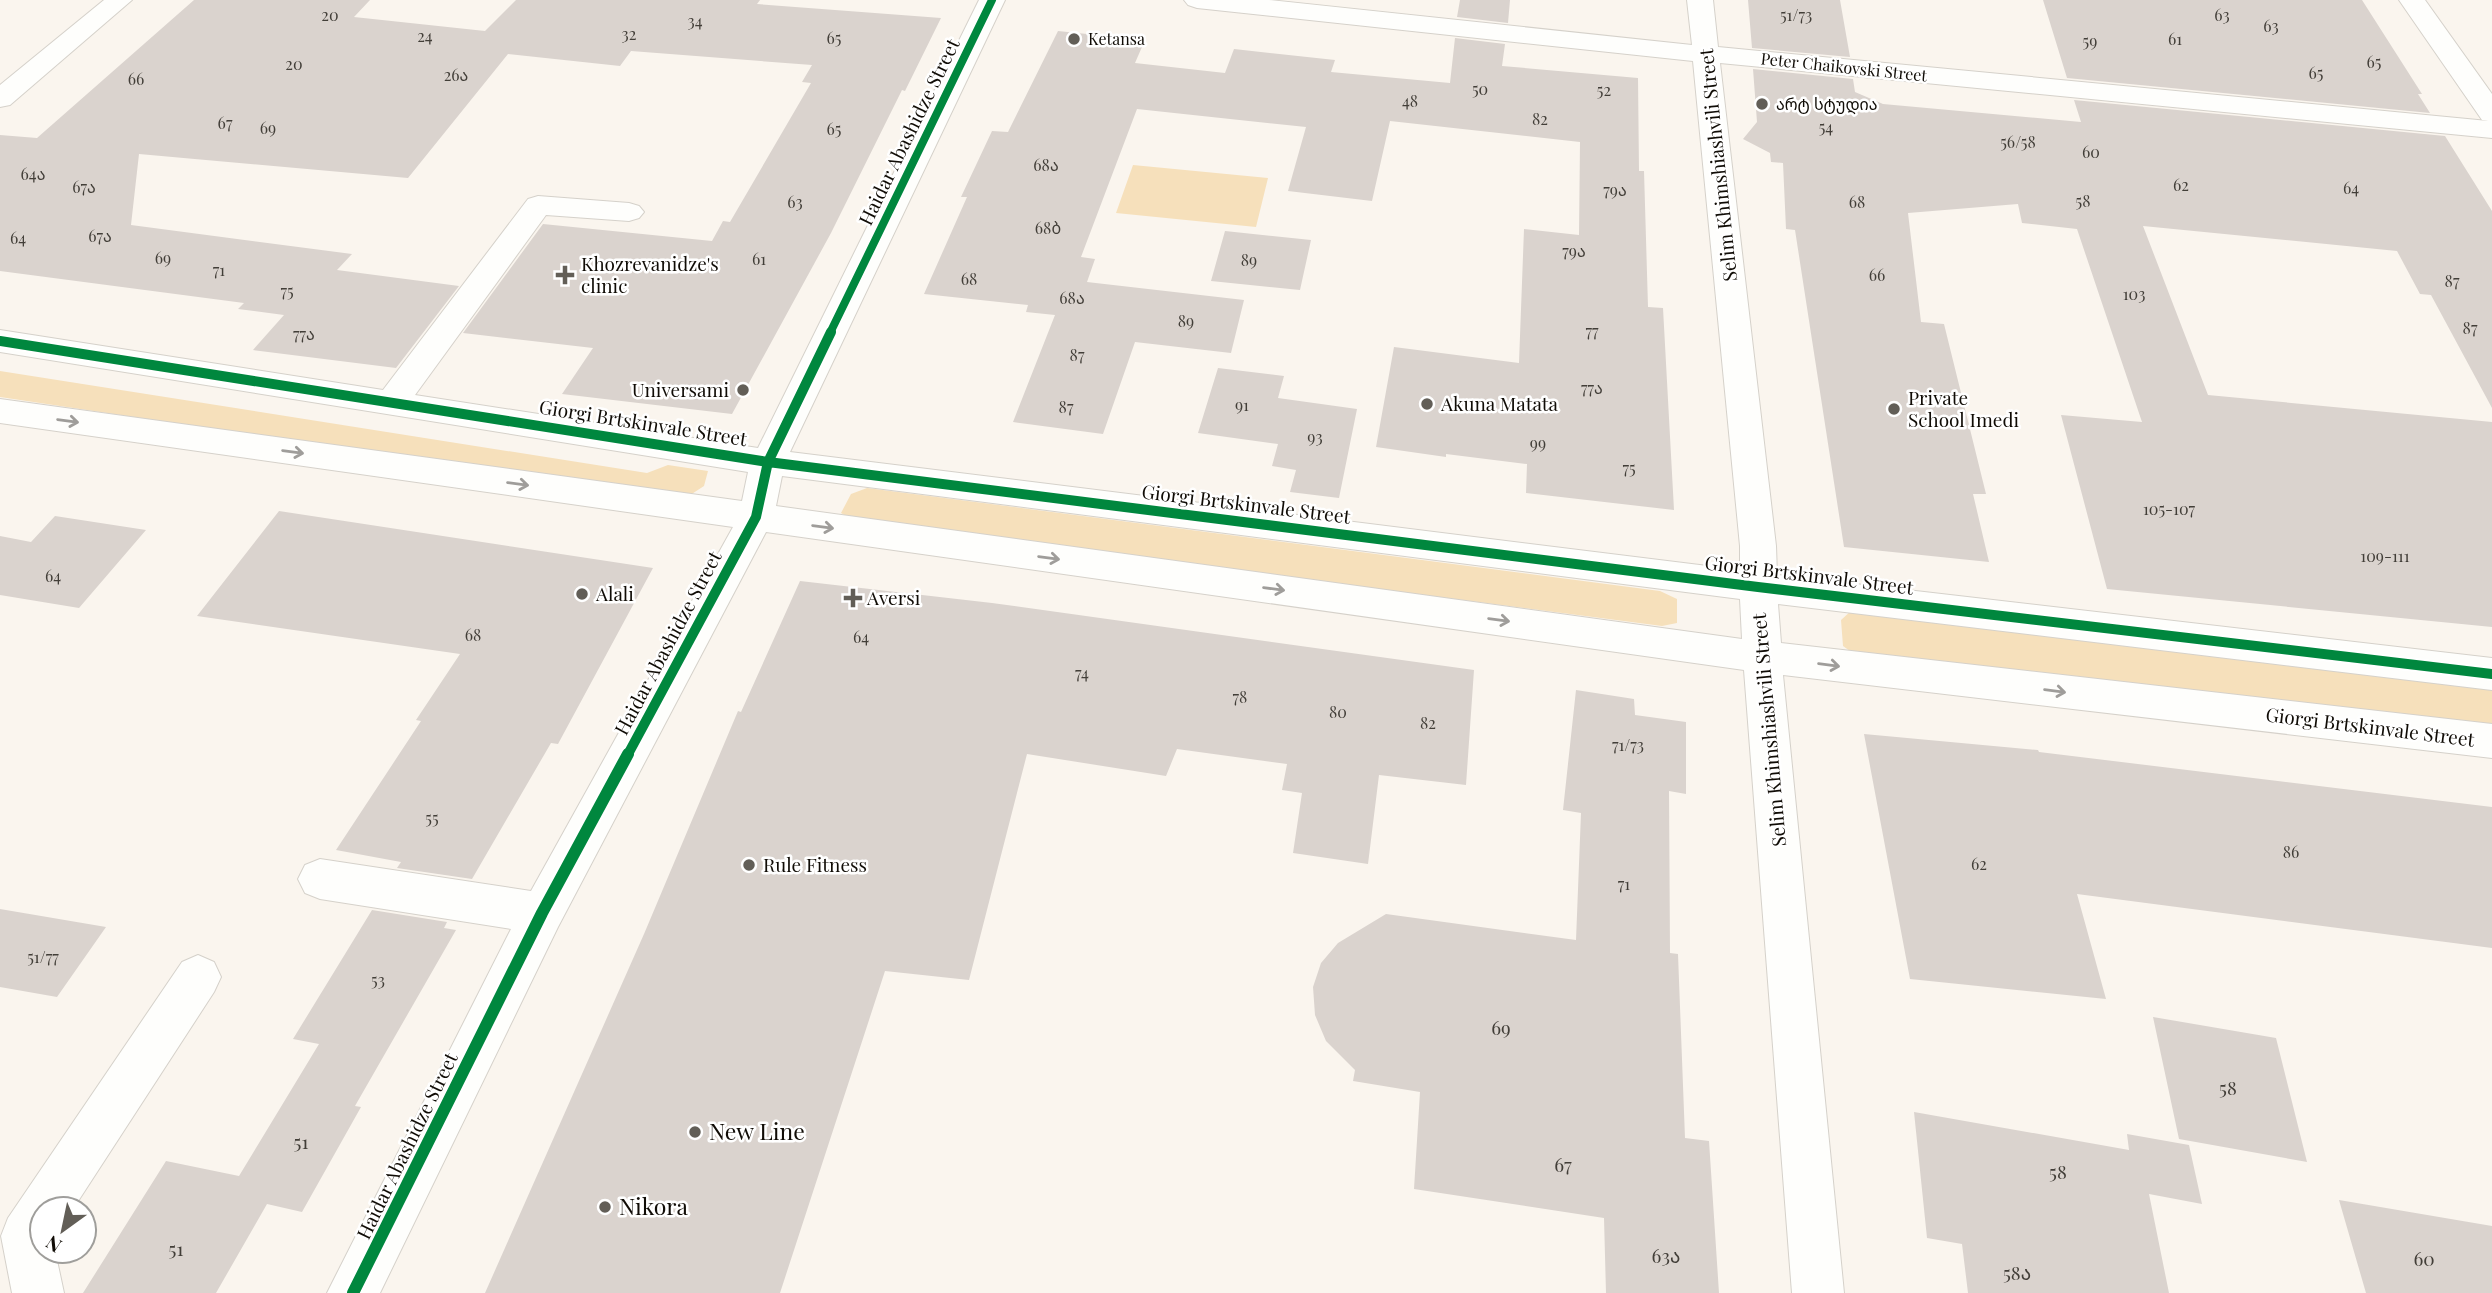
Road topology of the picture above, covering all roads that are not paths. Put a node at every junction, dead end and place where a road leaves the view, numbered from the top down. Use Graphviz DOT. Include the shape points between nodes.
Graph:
graph roads {
  1 [pos="120,0"];
  2 [pos="992,0"];
  3 [pos="1197,0"];
  4 [pos="1700,0"];
  5 [pos="2412,0"];
  6 [pos="1706,54"];
  7 [pos="0,99"];
  8 [pos="2492,114"];
  9 [pos="2492,130"];
  10 [pos="629,212"];
  11 [pos="0,341"];
  12 [pos="393,401"];
  13 [pos="0,411"];
  14 [pos="768,461"];
  15 [pos="756,517"];
  16 [pos="1758,587"];
  17 [pos="1762,657"];
  18 [pos="2492,674"];
  19 [pos="2492,741"];
  20 [pos="320,879"];
  21 [pos="542,913"];
  22 [pos="198,977"];
  23 [pos="53,1195"];
  24 [pos="32,1265"];
  25 [pos="38,1293"];
  26 [pos="354,1293"];
  27 [pos="1818,1293"];
  1 -- 7 [label="street"];
  2 -- 14 [label="street, Haidar Abashidze Street"];
  3 -- 6 [label="street, Peter Chaikovski Street"];
  4 -- 6 [label="street, Selim Khimshiashvili Street"];
  5 -- 8 [label="street"];
  6 -- 9 [label="street, Peter Chaikovski Street"];
  6 -- 16 [label="street, Selim Khimshiashvili Street" via="1758,546"];
  10 -- 12 [label="street" via="538,205"];
  11 -- 12 [label="street, Giorgi Brtskinvale Street"];
  12 -- 14 [label="street, Giorgi Brtskinvale Street"];
  13 -- 15 [label="street, Giorgi Brtskinvale Street, one-way"];
  14 -- 15 [label="street, Haidar Abashidze Street"];
  14 -- 16 [label="street, Giorgi Brtskinvale Street"];
  15 -- 17 [label="street, Giorgi Brtskinvale Street, one-way"];
  15 -- 21 [label="street, Haidar Abashidze Street"];
  16 -- 17 [label="street, Selim Khimshiashvili Street"];
  16 -- 18 [label="street, Giorgi Brtskinvale Street"];
  17 -- 19 [label="street, Giorgi Brtskinvale Street, one-way"];
  17 -- 27 [label="street, Selim Khimshiashvili Street"];
  20 -- 21 [label="street"];
  21 -- 26 [label="street, Haidar Abashidze Street"];
  22 -- 23 [label="street"];
  24 -- 25 [label="street"];
}
